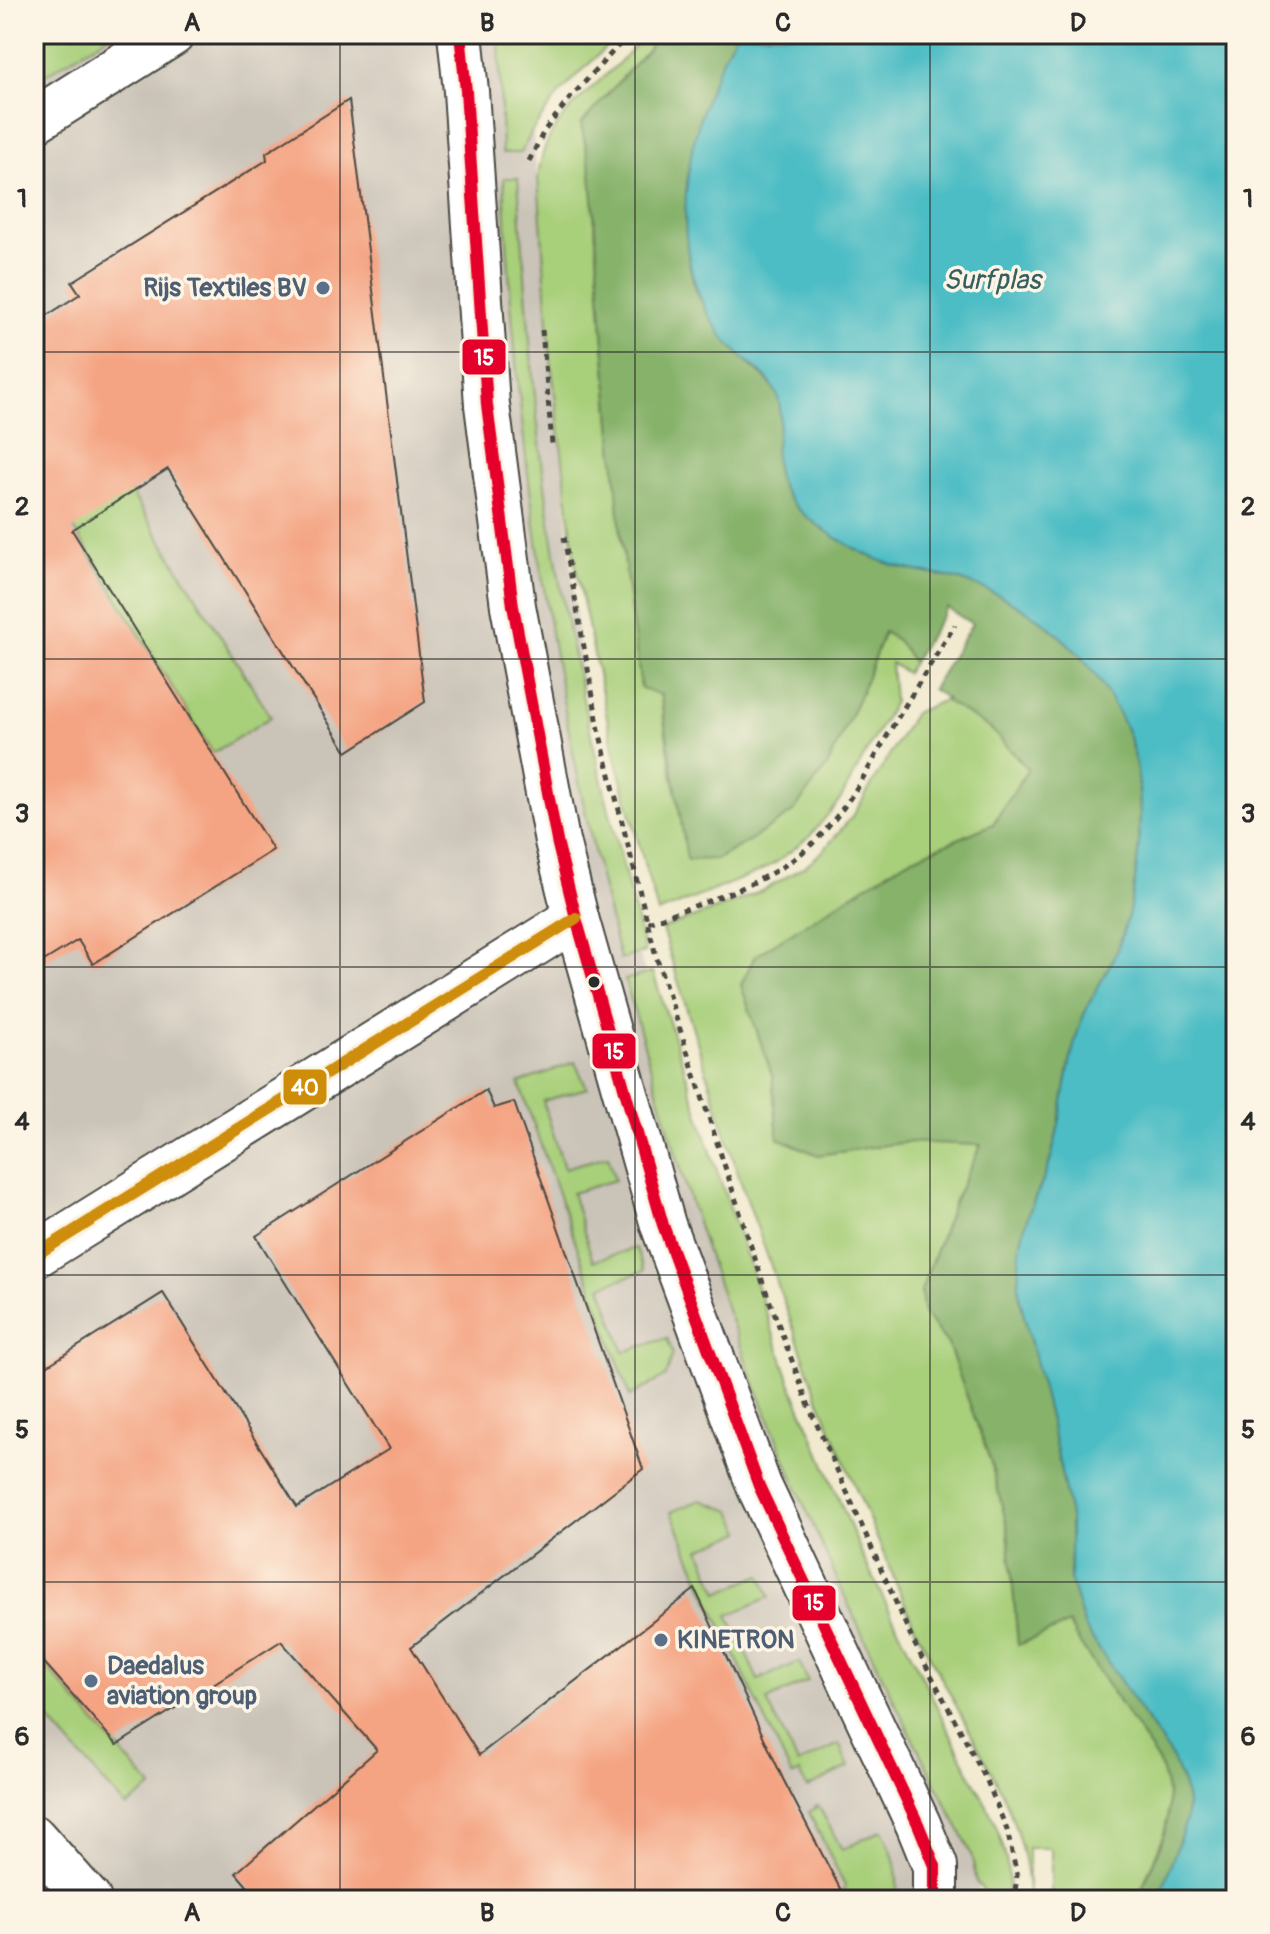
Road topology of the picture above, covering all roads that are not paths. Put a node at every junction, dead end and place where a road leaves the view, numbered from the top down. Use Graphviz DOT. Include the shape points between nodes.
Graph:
graph roads {
  1 [pos="172,34"];
  2 [pos="460,34"];
  3 [pos="34,121"];
  4 [pos="576,918"];
  5 [pos="34,1256"];
  6 [pos="34,1838"];
  7 [pos="89,1900"];
  8 [pos="935,1900"];
  1 -- 3 [label="street"];
  2 -- 4 [label="street" via="487,405 513,606"];
  4 -- 5 [label="street"];
  4 -- 8 [label="street" via="663,1225 759,1486 935,1866"];
  6 -- 7 [label="street"];
}
